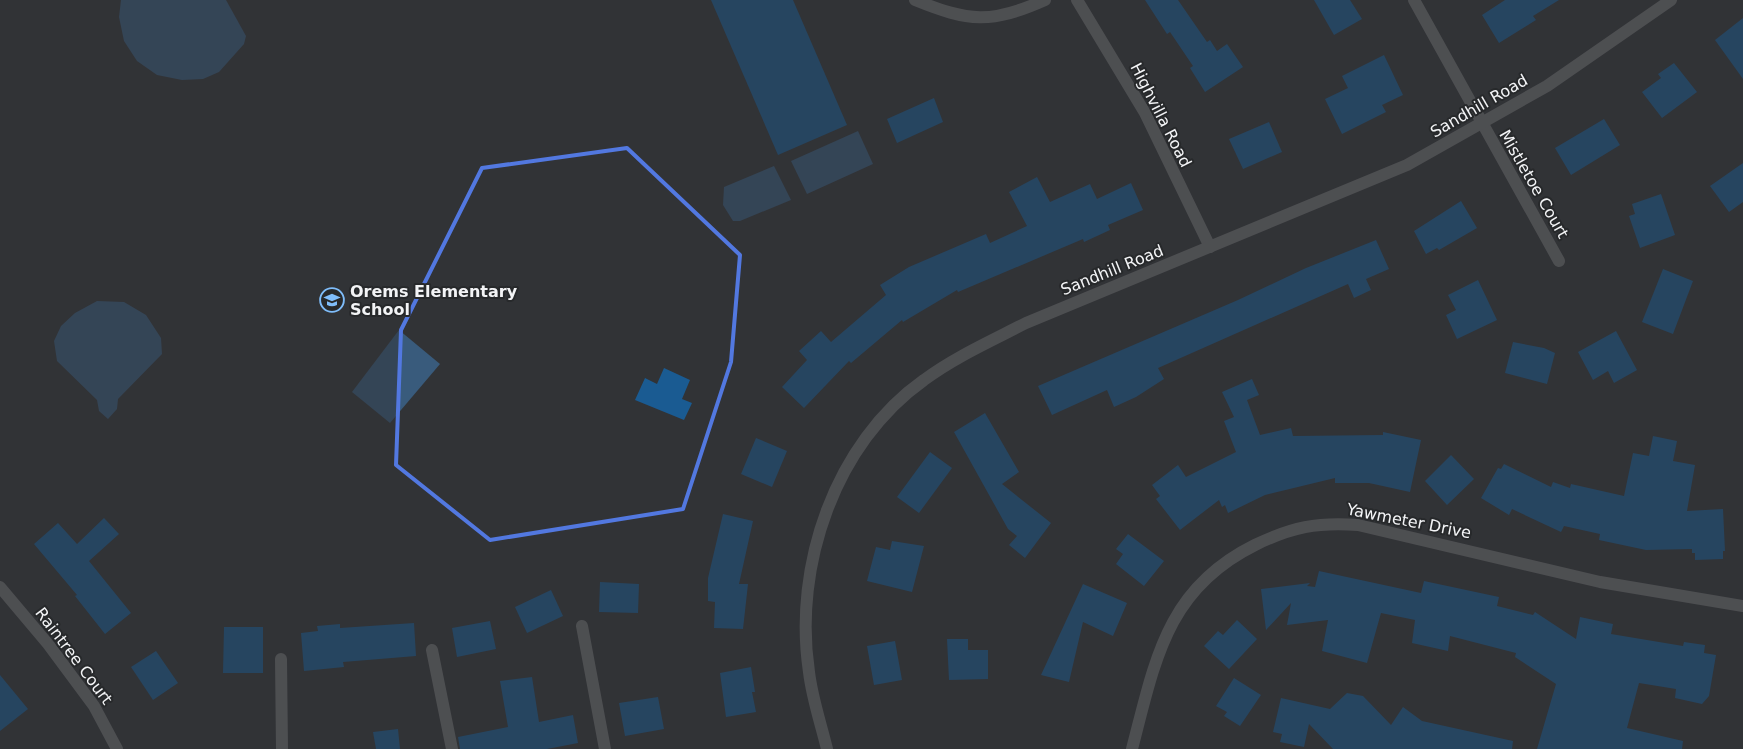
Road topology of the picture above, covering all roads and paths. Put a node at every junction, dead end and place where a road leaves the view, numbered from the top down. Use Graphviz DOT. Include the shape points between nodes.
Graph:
graph roads {
  1 [pos="915,0"];
  2 [pos="1045,0"];
  3 [pos="1077,0"];
  4 [pos="1414,0"];
  5 [pos="1671,0"];
  6 [pos="932,4"];
  7 [pos="1481,123"];
  8 [pos="1210,247"];
  9 [pos="1559,261"];
  10 [pos="0,587"];
  11 [pos="1743,606"];
  12 [pos="582,626"];
  13 [pos="432,650"];
  14 [pos="281,658"];
  15 [pos="117,749"];
  16 [pos="282,749"];
  17 [pos="452,749"];
  18 [pos="604,749"];
  19 [pos="827,749"];
  20 [pos="1132,749"];
  1 -- 6 [label="street"];
  2 -- 6 [label="street" via="998,17 976,18"];
  3 -- 8 [label="street, Highvilla Road" via="1145,113"];
  4 -- 7 [label="street, Mistletoe Court"];
  5 -- 7 [label="street, Sandhill Road" via="1547,86"];
  7 -- 8 [label="street, Sandhill Road" via="1407,166"];
  7 -- 9 [label="street, Mistletoe Court"];
  8 -- 19 [label="street, Sandhill Road" via="1026,324 970,351 922,380 881,418 842,476 826,512 812,561 806,618 808,672"];
  10 -- 15 [label="street, Raintree Court" via="94,706"];
  11 -- 20 [label="street, Yawmeter Drive" via="1600,582 1358,525 1327,523 1292,530 1230,557 1208,575 1184,602 1166,635"];
  12 -- 18 [label="street"];
  13 -- 17 [label="street"];
  14 -- 16 [label="street"];
}
